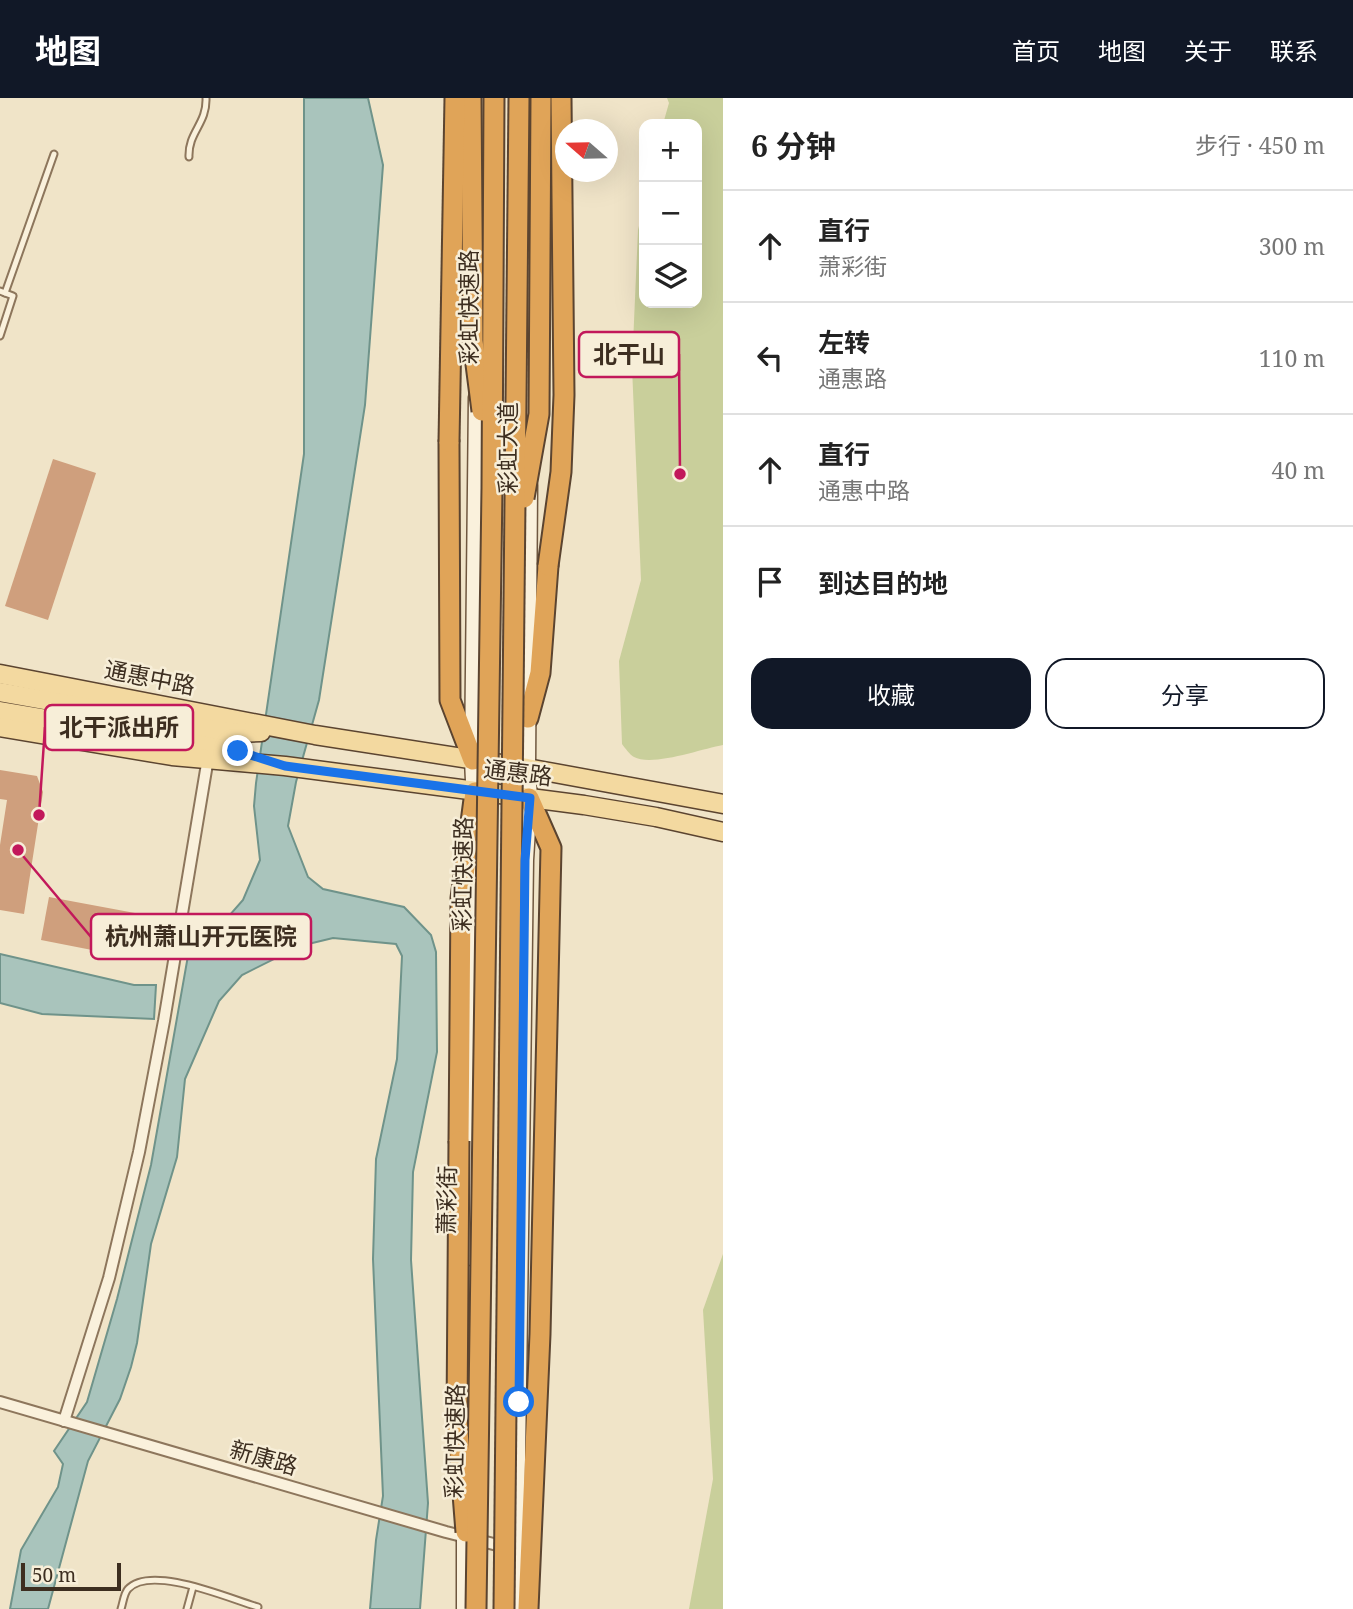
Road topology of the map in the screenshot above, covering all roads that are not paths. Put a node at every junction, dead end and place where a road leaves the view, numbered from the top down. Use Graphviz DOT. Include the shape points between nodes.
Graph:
graph roads {
  1 [pos="206,98"];
  2 [pos="455,98"];
  3 [pos="471,98"];
  4 [pos="480,98"];
  5 [pos="494,98"];
  6 [pos="519,98"];
  7 [pos="532,98"];
  8 [pos="541,98"];
  9 [pos="561,98"];
  10 [pos="54,154"];
  11 [pos="189,158"];
  12 [pos="3,292"];
  13 [pos="0,336"];
  14 [pos="492,488"];
  15 [pos="514,554"];
  16 [pos="0,674"];
  17 [pos="0,692"];
  18 [pos="0,711"];
  19 [pos="528,718"];
  20 [pos="0,727"];
  21 [pos="289,730"];
  22 [pos="315,735"];
  23 [pos="208,758"];
  24 [pos="474,760"];
  25 [pos="285,766"];
  26 [pos="527,768"];
  27 [pos="475,792"];
  28 [pos="530,798"];
  29 [pos="719,801"];
  30 [pos="720,832"];
  31 [pos="0,1402"];
  32 [pos="64,1421"];
  33 [pos="465,1537"];
  34 [pos="517,1550"];
  35 [pos="193,1587"];
  36 [pos="255,1607"];
  37 [pos="121,1609"];
  38 [pos="187,1609"];
  39 [pos="465,1609"];
  40 [pos="474,1609"];
  41 [pos="504,1609"];
  42 [pos="515,1609"];
  43 [pos="528,1609"];
  1 -- 11 [label="lane" via="205,117 192,137"];
  2 -- 24 [label="highway, bridge" via="450,700"];
  3 -- 14 [label="highway, bridge" via="473,341"];
  4 -- 24 [label="main road, 彩虹大道"];
  5 -- 14 [label="highway, 彩虹快速路, bridge"];
  6 -- 15 [label="highway, 彩虹快速路, bridge"];
  7 -- 19 [label="main road, 彩虹大道"];
  8 -- 15 [label="highway, bridge" via="539,414"];
  9 -- 19 [label="highway, bridge" via="561,472 540,673"];
  10 -- 12 [label="lane"];
  12 -- 13 [label="lane" via="13,296"];
  14 -- 40 [label="highway, 彩虹快速路, bridge"];
  15 -- 41 [label="highway, 彩虹快速路, bridge"];
  16 -- 21 [label="main road, 通惠中路"];
  17 -- 21 [label="main road, 通惠中路" via="234,733"];
  18 -- 25 [label="main road" via="238,751"];
  19 -- 26 [label="main road, 彩虹大道"];
  20 -- 23 [label="main road"];
  21 -- 22 [label="main road, 通惠中路"];
  22 -- 24 [label="main road, 通惠路"];
  23 -- 25 [label="main road"];
  23 -- 32 [label="street" via="139,1152 109,1278"];
  24 -- 26 [label="main road, 通惠路"];
  24 -- 27 [label="main road, 彩虹大道"];
  25 -- 27 [label="main road, 通惠路"];
  26 -- 28 [label="main road, 彩虹大道"];
  26 -- 29 [label="main road, 通惠路"];
  27 -- 28 [label="main road, 通惠路"];
  27 -- 33 [label="main road, 萧彩街"];
  27 -- 40 [label="highway, bridge" via="461,898 457,1418"];
  28 -- 30 [label="main road, 通惠路"];
  28 -- 34 [label="main road" via="525,860"];
  28 -- 43 [label="highway" via="551,848"];
  31 -- 32 [label="street, 新康路"];
  32 -- 33 [label="street, 新康路"];
  33 -- 34 [label="street, 新康路"];
  33 -- 39 [label="main road, 萧彩街"];
  34 -- 42 [label="main road"];
  35 -- 36 [label="lane"];
  35 -- 37 [label="lane" via="140,1581 127,1590"];
  35 -- 38 [label="lane"];
}
